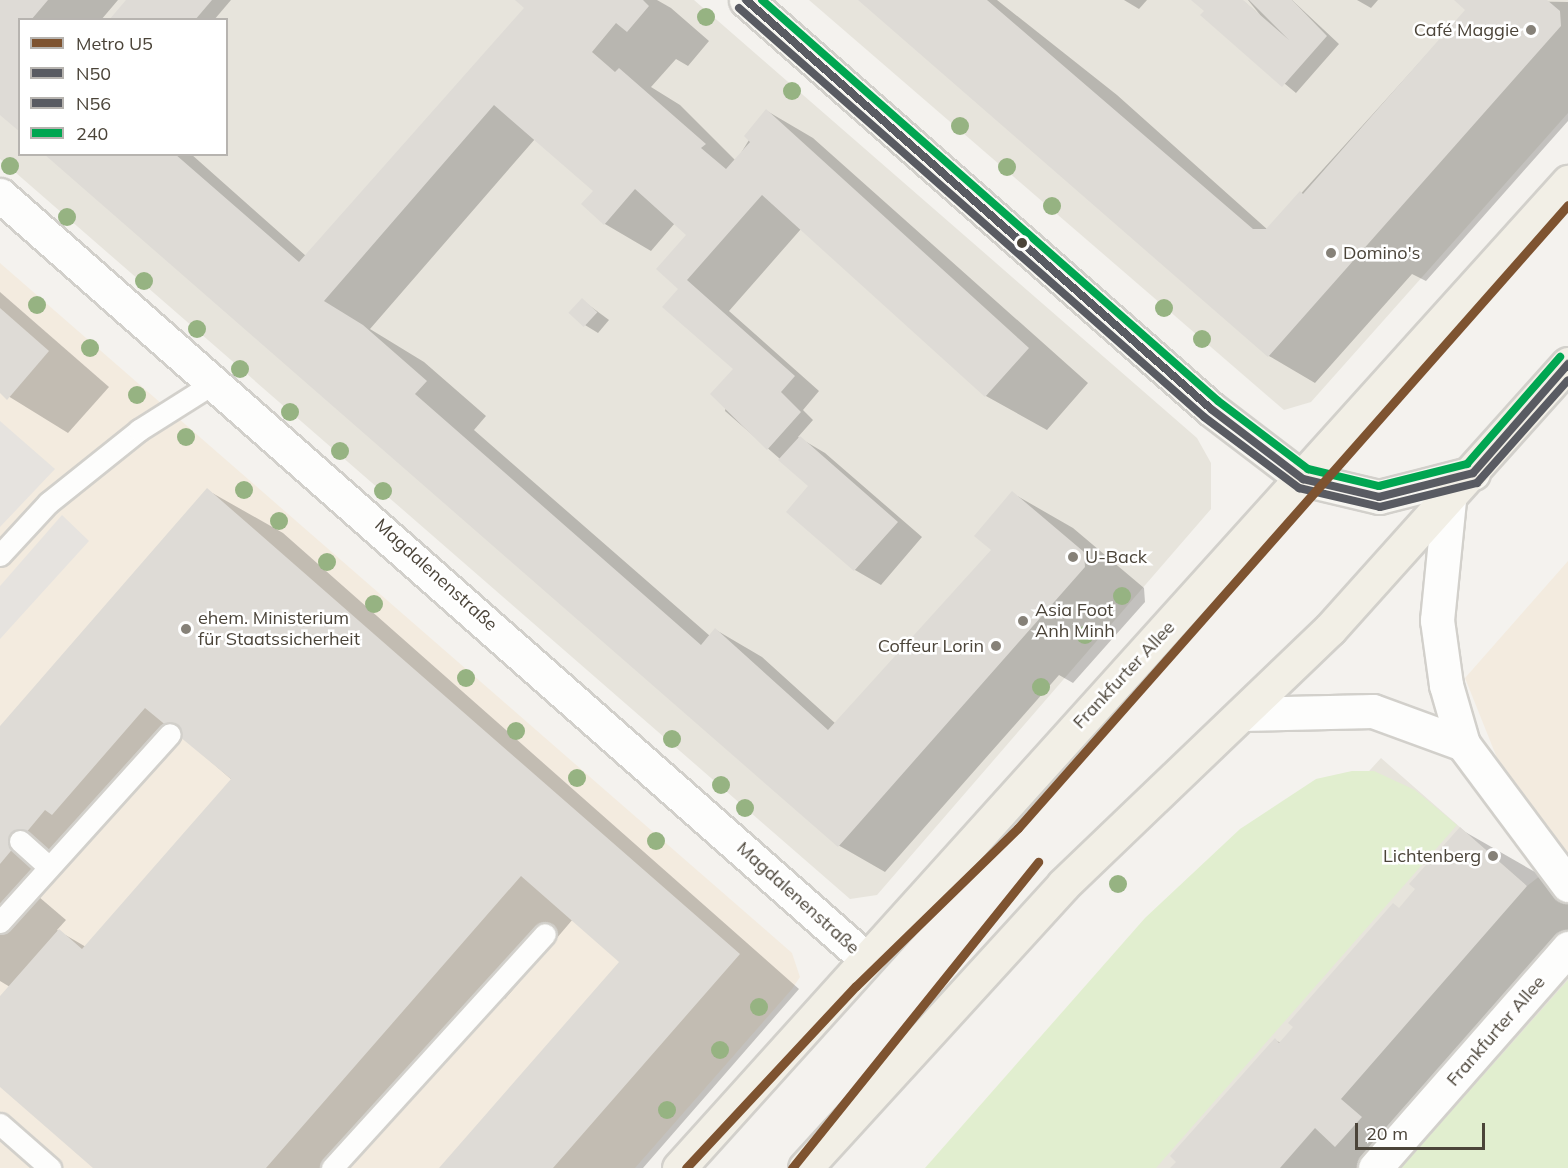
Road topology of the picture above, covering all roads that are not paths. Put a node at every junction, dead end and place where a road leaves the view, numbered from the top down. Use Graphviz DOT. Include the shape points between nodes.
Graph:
graph roads {
  1 [pos="746,0"];
  2 [pos="1568,182"];
  3 [pos="0,195"];
  4 [pos="1568,364"];
  5 [pos="215,382"];
  6 [pos="1473,473"];
  7 [pos="1303,479"];
  8 [pos="1449,500"];
  9 [pos="0,555"];
  10 [pos="1242,714"];
  11 [pos="170,734"];
  12 [pos="1463,744"];
  13 [pos="20,841"];
  14 [pos="48,866"];
  15 [pos="1568,885"];
  16 [pos="0,922"];
  17 [pos="544,934"];
  18 [pos="1568,948"];
  19 [pos="866,959"];
  20 [pos="0,1124"];
  21 [pos="50,1168"];
  22 [pos="332,1168"];
  23 [pos="680,1168"];
  24 [pos="805,1168"];
  25 [pos="1375,1168"];
  1 -- 7 [label="street" via="1211,409"];
  2 -- 7 [label="main road, Frankfurter Allee"];
  3 -- 5 [label="street, Magdalenenstraße"];
  4 -- 6 [label="main road"];
  5 -- 9 [label="lane" via="139,430 66,488"];
  5 -- 19 [label="street, Magdalenenstraße"];
  6 -- 7 [label="street" via="1379,496"];
  6 -- 8 [label="main road"];
  7 -- 19 [label="main road, Frankfurter Allee"];
  8 -- 10 [label="main road"];
  8 -- 12 [label="street" via="1437,620 1446,685"];
  10 -- 12 [label="street" via="1373,711"];
  10 -- 24 [label="main road" via="1063,885"];
  11 -- 14 [label="lane"];
  12 -- 15 [label="street"];
  13 -- 14 [label="lane"];
  14 -- 16 [label="lane"];
  17 -- 22 [label="lane"];
  18 -- 25 [label="street, Frankfurter Allee"];
  19 -- 23 [label="main road, Frankfurter Allee"];
  20 -- 21 [label="lane"];
}
